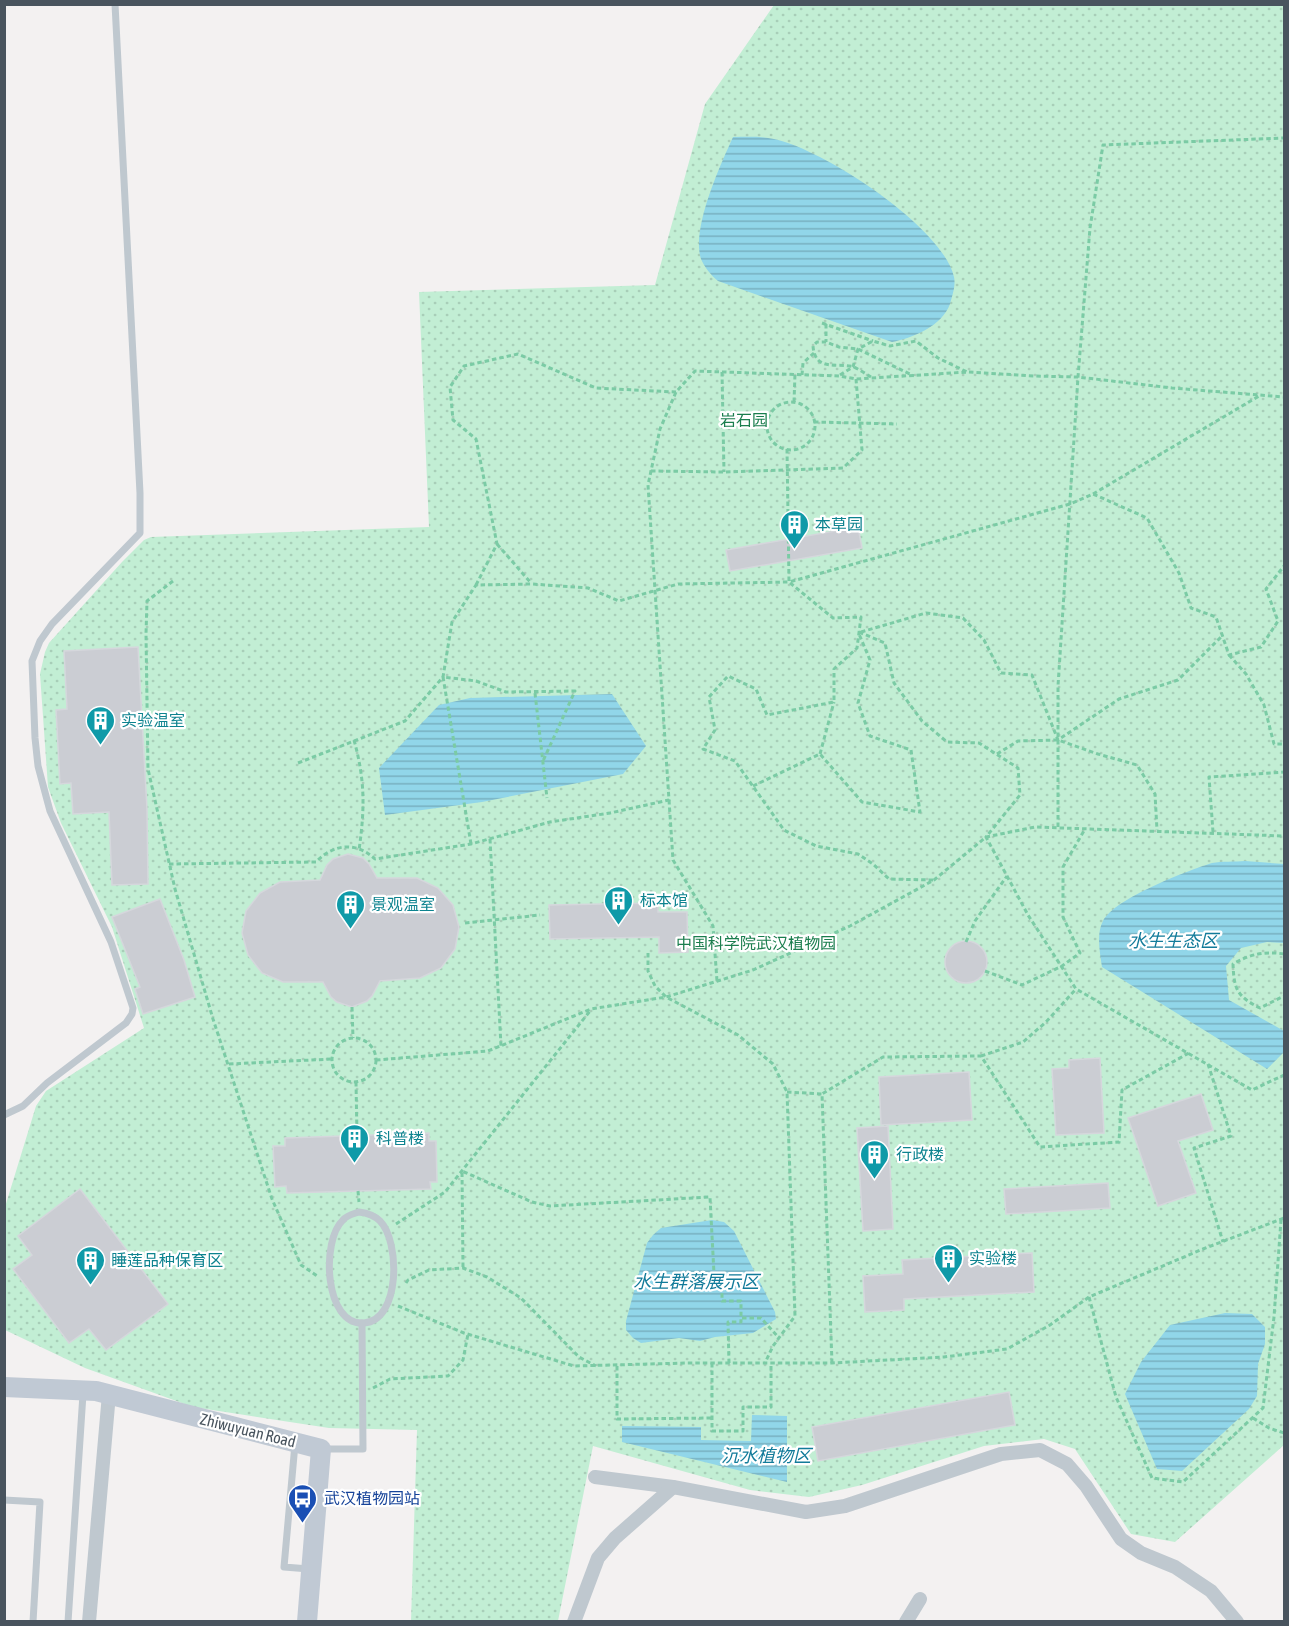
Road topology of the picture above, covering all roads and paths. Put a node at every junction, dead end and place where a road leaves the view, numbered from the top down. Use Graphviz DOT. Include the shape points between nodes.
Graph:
graph roads {
  1 [pos="115,4"];
  2 [pos="1284,138"];
  3 [pos="873,341"];
  4 [pos="826,342"];
  5 [pos="858,348"];
  6 [pos="814,352"];
  7 [pos="854,367"];
  8 [pos="723,372"];
  9 [pos="968,372"];
  10 [pos="795,374"];
  11 [pos="802,375"];
  12 [pos="839,376"];
  13 [pos="915,376"];
  14 [pos="1077,377"];
  15 [pos="872,378"];
  16 [pos="856,379"];
  17 [pos="676,392"];
  18 [pos="1260,395"];
  19 [pos="1284,397"];
  20 [pos="794,402"];
  21 [pos="814,422"];
  22 [pos="723,423"];
  23 [pos="768,423"];
  24 [pos="860,424"];
  25 [pos="897,424"];
  26 [pos="787,450"];
  27 [pos="651,471"];
  28 [pos="788,471"];
  29 [pos="724,472"];
  30 [pos="1093,494"];
  31 [pos="1070,504"];
  32 [pos="497,544"];
  33 [pos="1284,566"];
  34 [pos="172,581"];
  35 [pos="789,582"];
  36 [pos="532,584"];
  37 [pos="476,585"];
  38 [pos="655,590"];
  39 [pos="859,632"];
  40 [pos="1223,635"];
  41 [pos="1229,655"];
  42 [pos="443,677"];
  43 [pos="534,693"];
  44 [pos="834,702"];
  45 [pos="354,740"];
  46 [pos="1058,740"];
  47 [pos="1284,744"];
  48 [pos="820,754"];
  49 [pos="997,754"];
  50 [pos="543,761"];
  51 [pos="298,763"];
  52 [pos="1284,772"];
  53 [pos="753,786"];
  54 [pos="547,798"];
  55 [pos="669,800"];
  56 [pos="1058,827"];
  57 [pos="1085,828"];
  58 [pos="1157,830"];
  59 [pos="1213,832"];
  60 [pos="1284,836"];
  61 [pos="986,837"];
  62 [pos="490,839"];
  63 [pos="471,844"];
  64 [pos="360,850"];
  65 [pos="169,864"];
  66 [pos="1007,876"];
  67 [pos="934,880"];
  68 [pos="540,915"];
  69 [pos="494,921"];
  70 [pos="465,923"];
  71 [pos="966,942"];
  72 [pos="648,953"];
  73 [pos="1284,954"];
  74 [pos="1062,966"];
  75 [pos="985,971"];
  76 [pos="717,981"];
  77 [pos="1076,988"];
  78 [pos="1284,996"];
  79 [pos="666,997"];
  80 [pos="352,1007"];
  81 [pos="591,1009"];
  82 [pos="353,1038"];
  83 [pos="501,1046"];
  84 [pos="1189,1053"];
  85 [pos="981,1056"];
  86 [pos="332,1059"];
  87 [pos="376,1060"];
  88 [pos="229,1064"];
  89 [pos="1208,1064"];
  90 [pos="1284,1075"];
  91 [pos="356,1082"];
  92 [pos="787,1092"];
  93 [pos="822,1094"];
  94 [pos="4,1115"];
  95 [pos="357,1136"];
  96 [pos="462,1171"];
  97 [pos="1283,1219"];
  98 [pos="386,1231"];
  99 [pos="1223,1242"];
  100 [pos="463,1268"];
  101 [pos="320,1278"];
  102 [pos="402,1288"];
  103 [pos="1089,1297"];
  104 [pos="390,1303"];
  105 [pos="741,1318"];
  106 [pos="362,1323"];
  107 [pos="468,1334"];
  108 [pos="779,1338"];
  109 [pos="712,1363"];
  110 [pos="729,1363"];
  111 [pos="765,1363"];
  112 [pos="771,1363"];
  113 [pos="832,1363"];
  114 [pos="617,1365"];
  115 [pos="596,1366"];
  116 [pos="4,1387"];
  117 [pos="84,1390"];
  118 [pos="363,1393"];
  119 [pos="109,1394"];
  120 [pos="712,1418"];
  121 [pos="1252,1418"];
  122 [pos="1284,1433"];
  123 [pos="295,1442"];
  124 [pos="321,1449"];
  125 [pos="595,1477"];
  126 [pos="673,1487"];
  127 [pos="4,1500"];
  128 [pos="311,1569"];
  129 [pos="920,1599"];
  130 [pos="33,1622"];
  131 [pos="68,1622"];
  132 [pos="89,1622"];
  133 [pos="307,1622"];
  134 [pos="574,1622"];
  135 [pos="906,1622"];
  136 [pos="1237,1622"];
  1 -- 94 [label="lane" via="140,533 52,624 35,652 31,670 43,791 111,942 133,1008 126,1023 23,1106"];
  2 -- 14 [label="path" via="1103,146 1090,228"];
  3 -- 4 [label="path" via="824,323"];
  3 -- 5 [label="path"];
  3 -- 9 [label="path" via="890,346 916,341 938,358"];
  4 -- 5 [label="path"];
  4 -- 6 [label="path" via="817,342"];
  5 -- 7 [label="path"];
  5 -- 13 [label="path"];
  6 -- 7 [label="path" via="826,365"];
  6 -- 11 [label="path" via="803,363"];
  7 -- 12 [label="path"];
  7 -- 15 [label="path"];
  8 -- 10 [label="path"];
  8 -- 17 [label="path" via="695,371"];
  8 -- 22 [label="path"];
  9 -- 13 [label="path"];
  9 -- 14 [label="path"];
  10 -- 11 [label="path"];
  10 -- 20 [label="path"];
  11 -- 12 [label="path"];
  12 -- 16 [label="path"];
  13 -- 15 [label="path"];
  14 -- 18 [label="path"];
  14 -- 31 [label="path"];
  15 -- 16 [label="path"];
  16 -- 24 [label="path"];
  17 -- 27 [label="path" via="660,429"];
  17 -- 32 [label="path" via="596,388 518,354 464,366 450,387 453,420 476,439"];
  18 -- 19 [label="path"];
  18 -- 30 [label="path"];
  20 -- 21 [label="path" via="807,409"];
  20 -- 23 [label="path" via="778,406"];
  21 -- 24 [label="path"];
  21 -- 26 [label="path" via="808,443"];
  22 -- 23 [label="path"];
  22 -- 29 [label="path"];
  23 -- 26 [label="path" via="773,442"];
  24 -- 25 [label="path"];
  24 -- 28 [label="path" via="862,450 843,468"];
  26 -- 28 [label="path"];
  27 -- 29 [label="path"];
  27 -- 38 [label="path" via="648,484"];
  28 -- 29 [label="path"];
  28 -- 35 [label="path"];
  30 -- 31 [label="path"];
  30 -- 40 [label="path" via="1147,518 1179,573 1191,608 1216,617"];
  31 -- 35 [label="path"];
  31 -- 46 [label="path"];
  32 -- 36 [label="path"];
  32 -- 37 [label="path"];
  33 -- 41 [label="path" via="1266,589 1278,621 1261,647"];
  34 -- 65 [label="path" via="147,601 146,634 148,769"];
  35 -- 38 [label="path" via="678,584"];
  35 -- 39 [label="path" via="833,618 861,617"];
  36 -- 37 [label="path"];
  36 -- 38 [label="path" via="588,588 619,601"];
  37 -- 42 [label="path" via="452,622"];
  38 -- 55 [label="path"];
  39 -- 44 [label="path" via="857,648 834,669"];
  39 -- 46 [label="path" via="926,613 963,618 984,640 1001,673 1032,675"];
  39 -- 48 [label="path" via="870,660 858,703 870,736 911,750 920,812 862,802"];
  39 -- 49 [label="path" via="885,643 894,683 922,721 947,742 979,743"];
  40 -- 41 [label="path"];
  40 -- 46 [label="path" via="1178,680 1119,699"];
  41 -- 47 [label="path" via="1246,674 1264,705 1274,744"];
  42 -- 43 [label="path" via="476,681 506,692"];
  42 -- 45 [label="path" via="405,721"];
  42 -- 63 [label="path"];
  43 -- 50 [label="path"];
  43 -- 50 [label="path" via="575,691"];
  44 -- 48 [label="path"];
  44 -- 53 [label="path" via="766,715 756,688 728,676 709,697 715,730 703,749 735,761"];
  45 -- 51 [label="path"];
  45 -- 64 [label="path" via="362,768 364,814"];
  46 -- 49 [label="path" via="1018,741"];
  46 -- 56 [label="path"];
  46 -- 58 [label="path" via="1137,765 1155,794"];
  48 -- 53 [label="path"];
  49 -- 61 [label="path" via="1018,768 1020,795"];
  50 -- 54 [label="path"];
  52 -- 59 [label="path" via="1209,777"];
  53 -- 67 [label="path" via="784,830 816,846 858,854 889,879"];
  55 -- 62 [label="path" via="550,822"];
  55 -- 76 [label="path" via="673,860 713,926"];
  56 -- 57 [label="path"];
  56 -- 61 [label="path" via="1035,827"];
  57 -- 58 [label="path"];
  57 -- 74 [label="path" via="1063,867 1063,917 1080,953"];
  58 -- 59 [label="path"];
  59 -- 60 [label="path"];
  61 -- 66 [label="path"];
  61 -- 67 [label="path"];
  62 -- 63 [label="path"];
  62 -- 69 [label="path"];
  63 -- 64 [label="path" via="375,859"];
  64 -- 65 [label="path" via="346,846 326,852 316,862"];
  65 -- 88 [label="path"];
  66 -- 71 [label="path" via="975,921"];
  66 -- 74 [label="path"];
  67 -- 76 [label="path" via="850,926 753,970"];
  68 -- 69 [label="path"];
  69 -- 70 [label="path"];
  69 -- 83 [label="path"];
  72 -- 79 [label="path" via="648,971 654,986"];
  73 -- 78 [label="path" via="1249,955 1233,964 1234,985 1246,1001 1260,1008"];
  74 -- 75 [label="path" via="1023,985"];
  74 -- 77 [label="path"];
  76 -- 79 [label="path"];
  77 -- 84 [label="path"];
  77 -- 85 [label="path" via="1023,1042"];
  79 -- 81 [label="path"];
  79 -- 92 [label="path" via="738,1035 772,1064"];
  80 -- 82 [label="path"];
  81 -- 83 [label="path"];
  81 -- 96 [label="path"];
  82 -- 86 [label="path" via="338,1045"];
  82 -- 87 [label="path" via="372,1046"];
  83 -- 87 [label="path" via="488,1051"];
  84 -- 85 [label="path" via="1122,1090 1119,1142 1040,1147"];
  84 -- 89 [label="path"];
  85 -- 93 [label="path" via="883,1057"];
  86 -- 88 [label="path"];
  86 -- 91 [label="path" via="341,1077"];
  87 -- 91 [label="path" via="370,1076"];
  88 -- 101 [label="path" via="272,1199 301,1265"];
  89 -- 90 [label="path" via="1252,1089"];
  89 -- 99 [label="path" via="1231,1136 1194,1148"];
  91 -- 95 [label="path"];
  92 -- 93 [label="path"];
  92 -- 108 [label="path" via="795,1316"];
  93 -- 113 [label="path"];
  96 -- 98 [label="path" via="445,1192"];
  96 -- 100 [label="path"];
  96 -- 105 [label="path" via="550,1206 710,1197 714,1274 698,1274 698,1282 722,1282 722,1301 741,1301"];
  97 -- 99 [label="path"];
  97 -- 121 [label="path" via="1263,1408"];
  98 -- 106 [label="lane" via="393,1262 391,1294 382,1314"];
  98 -- 106 [label="lane" via="373,1215 351,1214 338,1226 332,1245 330,1279 338,1309 351,1321"];
  99 -- 103 [label="path"];
  100 -- 102 [label="path" via="429,1270 408,1280"];
  100 -- 115 [label="path" via="487,1277 521,1298 579,1357"];
  103 -- 113 [label="path" via="1007,1349"];
  103 -- 121 [label="path" via="1116,1397 1152,1478 1183,1482"];
  104 -- 107 [label="path"];
  105 -- 108 [label="path" via="760,1318"];
  105 -- 110 [label="path" via="741,1322 728,1322"];
  106 -- 118 [label="lane"];
  107 -- 115 [label="path" via="574,1366"];
  107 -- 118 [label="path" via="463,1360 448,1376 390,1379"];
  108 -- 111 [label="path"];
  109 -- 110 [label="path"];
  109 -- 114 [label="path"];
  109 -- 120 [label="path"];
  110 -- 111 [label="path"];
  111 -- 112 [label="path"];
  112 -- 113 [label="path"];
  112 -- 120 [label="path" via="771,1407 743,1407 743,1431 712,1431"];
  114 -- 115 [label="path"];
  114 -- 120 [label="path" via="617,1419"];
  116 -- 117 [label="street, Zhiwuyuan Road"];
  117 -- 119 [label="street, Zhiwuyuan Road"];
  117 -- 131 [label="lane"];
  118 -- 124 [label="lane" via="363,1449"];
  119 -- 123 [label="street, Zhiwuyuan Road"];
  119 -- 132 [label="street"];
  121 -- 122 [label="path"];
  123 -- 124 [label="street, Zhiwuyuan Road"];
  123 -- 128 [label="lane" via="284,1567"];
  124 -- 128 [label="street"];
  125 -- 126 [label="street"];
  126 -- 134 [label="street" via="598,1557"];
  126 -- 136 [label="street" via="806,1512 845,1506 1001,1454 1040,1450 1067,1464 1121,1539 1211,1591"];
  127 -- 130 [label="lane" via="40,1502"];
  128 -- 133 [label="street"];
  129 -- 135 [label="street"];
}
